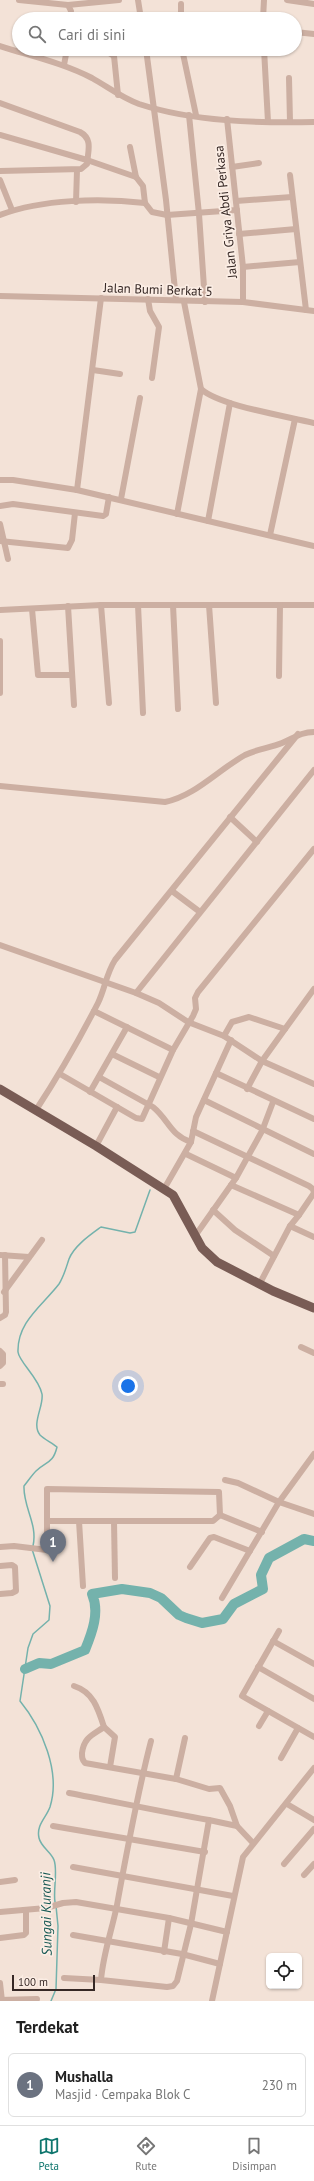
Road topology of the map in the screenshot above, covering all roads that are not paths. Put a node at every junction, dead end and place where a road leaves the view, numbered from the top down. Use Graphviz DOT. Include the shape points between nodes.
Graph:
graph roads {
  1 [pos="19,0"];
  2 [pos="119,0"];
  3 [pos="138,0"];
  4 [pos="264,0"];
  5 [pos="287,0"];
  6 [pos="181,4"];
  7 [pos="314,4"];
  8 [pos="68,5"];
  9 [pos="71,12"];
  10 [pos="140,12"];
  11 [pos="181,12"];
  12 [pos="263,12"];
  13 [pos="302,33"];
  14 [pos="314,34"];
  15 [pos="0,46"];
  16 [pos="12,50"];
  17 [pos="32,56"];
  18 [pos="66,56"];
  19 [pos="114,56"];
  20 [pos="147,56"];
  21 [pos="183,56"];
  22 [pos="264,56"];
  23 [pos="64,66"];
  24 [pos="289,78"];
  25 [pos="118,95"];
  26 [pos="0,103"];
  27 [pos="155,108"];
  28 [pos="192,115"];
  29 [pos="227,119"];
  30 [pos="268,122"];
  31 [pos="290,122"];
  32 [pos="314,122"];
  33 [pos="0,135"];
  34 [pos="130,147"];
  35 [pos="87,160"];
  36 [pos="259,163"];
  37 [pos="232,167"];
  38 [pos="77,170"];
  39 [pos="0,171"];
  40 [pos="290,175"];
  41 [pos="136,177"];
  42 [pos="0,180"];
  43 [pos="292,197"];
  44 [pos="236,201"];
  45 [pos="76,202"];
  46 [pos="145,203"];
  47 [pos="12,210"];
  48 [pos="237,210"];
  49 [pos="200,214"];
  50 [pos="0,215"];
  51 [pos="167,215"];
  52 [pos="296,229"];
  53 [pos="240,234"];
  54 [pos="300,262"];
  55 [pos="243,267"];
  56 [pos="0,296"];
  57 [pos="101,298"];
  58 [pos="148,299"];
  59 [pos="176,300"];
  60 [pos="184,302"];
  61 [pos="205,302"];
  62 [pos="243,302"];
  63 [pos="306,310"];
  64 [pos="314,311"];
  65 [pos="93,370"];
  66 [pos="120,374"];
  67 [pos="152,378"];
  68 [pos="201,389"];
  69 [pos="140,398"];
  70 [pos="230,403"];
  71 [pos="295,419"];
  72 [pos="314,423"];
  73 [pos="0,480"];
  74 [pos="76,490"];
  75 [pos="109,497"];
  76 [pos="121,499"];
  77 [pos="0,506"];
  78 [pos="75,513"];
  79 [pos="177,514"];
  80 [pos="208,521"];
  81 [pos="0,524"];
  82 [pos="270,535"];
  83 [pos="2,541"];
  84 [pos="314,546"];
  85 [pos="8,559"];
  86 [pos="101,605"];
  87 [pos="138,605"];
  88 [pos="173,605"];
  89 [pos="209,605"];
  90 [pos="280,605"];
  91 [pos="68,606"];
  92 [pos="314,606"];
  93 [pos="32,608"];
  94 [pos="0,610"];
  95 [pos="0,641"];
  96 [pos="72,675"];
  97 [pos="279,676"];
  98 [pos="0,693"];
  99 [pos="109,703"];
  100 [pos="216,703"];
  101 [pos="74,705"];
  102 [pos="178,708"];
  103 [pos="143,713"];
  104 [pos="314,732"];
  105 [pos="298,734"];
  106 [pos="314,770"];
  107 [pos="0,786"];
  108 [pos="230,817"];
  109 [pos="257,842"];
  110 [pos="314,849"];
  111 [pos="172,891"];
  112 [pos="200,912"];
  113 [pos="0,945"];
  114 [pos="105,982"];
  115 [pos="314,989"];
  116 [pos="136,993"];
  117 [pos="94,1010"];
  118 [pos="188,1022"];
  119 [pos="127,1027"];
  120 [pos="285,1029"];
  121 [pos="224,1036"];
  122 [pos="231,1040"];
  123 [pos="172,1050"];
  124 [pos="112,1054"];
  125 [pos="262,1061"];
  126 [pos="216,1073"];
  127 [pos="60,1074"];
  128 [pos="99,1077"];
  129 [pos="159,1077"];
  130 [pos="314,1084"];
  131 [pos="0,1089"];
  132 [pos="247,1089"];
  133 [pos="90,1092"];
  134 [pos="204,1100"];
  135 [pos="274,1102"];
  136 [pos="148,1105"];
  137 [pos="117,1107"];
  138 [pos="36,1110"];
  139 [pos="314,1119"];
  140 [pos="262,1130"];
  141 [pos="193,1131"];
  142 [pos="191,1142"];
  143 [pos="96,1146"];
  144 [pos="186,1154"];
  145 [pos="314,1154"];
  146 [pos="247,1158"];
  147 [pos="236,1178"];
  148 [pos="231,1185"];
  149 [pos="164,1189"];
  150 [pos="213,1210"];
  151 [pos="299,1214"];
  152 [pos="290,1226"];
  153 [pos="195,1236"];
  154 [pos="314,1237"];
  155 [pos="42,1240"];
  156 [pos="2,1255"];
  157 [pos="274,1256"];
  158 [pos="29,1257"];
  159 [pos="259,1285"];
  160 [pos="4,1292"];
  161 [pos="314,1308"];
  162 [pos="0,1318"];
  163 [pos="301,1348"];
  164 [pos="0,1351"];
  165 [pos="314,1353"];
  166 [pos="0,1366"];
  167 [pos="314,1454"];
  168 [pos="225,1480"];
  169 [pos="279,1502"];
  170 [pos="314,1514"];
  171 [pos="220,1515"];
  172 [pos="47,1521"];
  173 [pos="79,1521"];
  174 [pos="114,1521"];
  175 [pos="262,1532"];
  176 [pos="0,1547"];
  177 [pos="250,1551"];
  178 [pos="0,1566"];
  179 [pos="190,1567"];
  180 [pos="115,1578"];
  181 [pos="83,1586"];
  182 [pos="0,1594"];
  183 [pos="222,1598"];
  184 [pos="279,1631"];
  185 [pos="273,1641"];
  186 [pos="314,1664"];
  187 [pos="258,1667"];
  188 [pos="74,1686"];
  189 [pos="314,1699"];
  190 [pos="268,1711"];
  191 [pos="259,1726"];
  192 [pos="104,1727"];
  193 [pos="298,1728"];
  194 [pos="314,1737"];
  195 [pos="185,1738"];
  196 [pos="151,1741"];
  197 [pos="281,1758"];
  198 [pos="110,1767"];
  199 [pos="314,1768"];
  200 [pos="142,1773"];
  201 [pos="308,1776"];
  202 [pos="176,1779"];
  203 [pos="314,1780"];
  204 [pos="69,1793"];
  205 [pos="287,1804"];
  206 [pos="136,1806"];
  207 [pos="209,1820"];
  208 [pos="314,1820"];
  209 [pos="53,1826"];
  210 [pos="236,1826"];
  211 [pos="314,1829"];
  212 [pos="129,1839"];
  213 [pos="253,1843"];
  214 [pos="205,1852"];
  215 [pos="284,1864"];
  216 [pos="314,1864"];
  217 [pos="73,1867"];
  218 [pos="122,1875"];
  219 [pos="304,1875"];
  220 [pos="15,1880"];
  221 [pos="0,1882"];
  222 [pos="198,1890"];
  223 [pos="233,1896"];
  224 [pos="116,1908"];
  225 [pos="26,1910"];
  226 [pos="0,1912"];
  227 [pos="169,1918"];
  228 [pos="191,1924"];
  229 [pos="227,1932"];
  230 [pos="73,1935"];
  231 [pos="0,1938"];
  232 [pos="108,1941"];
  233 [pos="164,1952"];
  234 [pos="182,1954"];
  235 [pos="220,1964"];
  236 [pos="64,1978"];
  237 [pos="101,1980"];
  238 [pos="0,1983"];
  239 [pos="37,1999"];
  240 [pos="2,2000"];
  241 [pos="212,2001"];
  1 -- 8 [label="street"];
  2 -- 8 [label="street"];
  3 -- 10 [label="street"];
  4 -- 12 [label="street"];
  5 -- 7 [label="street"];
  6 -- 11 [label="street"];
  8 -- 9 [label="street"];
  13 -- 14 [label="street"];
  15 -- 16 [label="street"];
  17 -- 23 [label="street"];
  18 -- 23 [label="street"];
  19 -- 25 [label="street"];
  20 -- 27 [label="street"];
  21 -- 28 [label="street"];
  22 -- 30 [label="street"];
  23 -- 25 [label="street" via="92,78"];
  24 -- 31 [label="street"];
  25 -- 27 [label="street"];
  26 -- 35 [label="street" via="86,135 89,140"];
  27 -- 28 [label="street"];
  27 -- 51 [label="street"];
  28 -- 29 [label="street"];
  28 -- 49 [label="street"];
  29 -- 30 [label="street"];
  29 -- 37 [label="street, Jalan Griya Abdi Perkasa"];
  30 -- 31 [label="street"];
  31 -- 32 [label="street"];
  33 -- 35 [label="street"];
  34 -- 41 [label="street"];
  35 -- 38 [label="street" via="85,167"];
  35 -- 41 [label="street"];
  36 -- 37 [label="street"];
  37 -- 44 [label="street, Jalan Griya Abdi Perkasa"];
  38 -- 39 [label="street"];
  38 -- 45 [label="street"];
  40 -- 43 [label="street"];
  41 -- 46 [label="street" via="143,186"];
  42 -- 47 [label="street"];
  43 -- 44 [label="street"];
  43 -- 52 [label="street"];
  44 -- 48 [label="street, Jalan Griya Abdi Perkasa"];
  45 -- 46 [label="street"];
  45 -- 47 [label="street" via="48,202"];
  46 -- 51 [label="street" via="152,212"];
  47 -- 50 [label="street"];
  48 -- 49 [label="street"];
  48 -- 53 [label="street, Jalan Griya Abdi Perkasa"];
  49 -- 51 [label="street"];
  49 -- 61 [label="street"];
  51 -- 59 [label="street"];
  52 -- 53 [label="street"];
  52 -- 54 [label="street"];
  53 -- 55 [label="street, Jalan Griya Abdi Perkasa"];
  54 -- 55 [label="street"];
  54 -- 63 [label="street"];
  55 -- 62 [label="street, Jalan Griya Abdi Perkasa"];
  56 -- 57 [label="street, Jalan Bumi Berkat 5"];
  57 -- 58 [label="street, Jalan Bumi Berkat 5"];
  57 -- 65 [label="street"];
  58 -- 59 [label="street, Jalan Bumi Berkat 5"];
  58 -- 67 [label="street" via="150,311 159,327"];
  59 -- 60 [label="street, Jalan Bumi Berkat 5"];
  60 -- 61 [label="street, Jalan Bumi Berkat 5"];
  60 -- 68 [label="street"];
  61 -- 62 [label="street, Jalan Bumi Berkat 5"];
  62 -- 63 [label="street, Jalan Bumi Berkat 5"];
  63 -- 64 [label="street, Jalan Bumi Berkat 5"];
  65 -- 66 [label="street"];
  65 -- 74 [label="street"];
  68 -- 70 [label="street" via="209,396"];
  68 -- 79 [label="street"];
  69 -- 76 [label="street"];
  70 -- 71 [label="street"];
  70 -- 80 [label="street"];
  71 -- 72 [label="street"];
  71 -- 82 [label="street"];
  73 -- 74 [label="street"];
  74 -- 75 [label="street"];
  75 -- 76 [label="street"];
  75 -- 78 [label="street" via="105,515"];
  76 -- 79 [label="street"];
  77 -- 78 [label="street" via="13,504"];
  78 -- 83 [label="street" via="72,540 68,548"];
  79 -- 80 [label="street"];
  80 -- 82 [label="street"];
  81 -- 83 [label="street"];
  82 -- 84 [label="street"];
  83 -- 85 [label="street"];
  86 -- 87 [label="street"];
  86 -- 91 [label="street"];
  86 -- 99 [label="street"];
  87 -- 88 [label="street"];
  87 -- 103 [label="street"];
  88 -- 89 [label="street"];
  88 -- 102 [label="street"];
  89 -- 90 [label="street"];
  89 -- 100 [label="street"];
  90 -- 92 [label="street"];
  90 -- 97 [label="street"];
  91 -- 93 [label="street"];
  91 -- 96 [label="street"];
  93 -- 94 [label="street"];
  93 -- 96 [label="street" via="38,675"];
  95 -- 98 [label="street"];
  96 -- 101 [label="street"];
  104 -- 105 [label="street"];
  105 -- 107 [label="street" via="282,743 258,749 244,756 186,795 165,802"];
  105 -- 108 [label="street"];
  106 -- 109 [label="street"];
  108 -- 109 [label="street"];
  108 -- 111 [label="street"];
  109 -- 112 [label="street"];
  110 -- 118 [label="street" via="198,992 195,998 196,1009"];
  111 -- 112 [label="street"];
  111 -- 114 [label="street" via="115,960"];
  112 -- 116 [label="street"];
  113 -- 114 [label="street"];
  114 -- 116 [label="street"];
  114 -- 117 [label="street"];
  115 -- 120 [label="street"];
  116 -- 118 [label="street"];
  117 -- 119 [label="street"];
  117 -- 127 [label="street"];
  118 -- 121 [label="street"];
  118 -- 123 [label="street"];
  119 -- 123 [label="street"];
  119 -- 124 [label="street"];
  120 -- 121 [label="street" via="248,1017 232,1022"];
  120 -- 125 [label="street"];
  121 -- 122 [label="street"];
  122 -- 125 [label="street"];
  122 -- 126 [label="street"];
  123 -- 129 [label="street"];
  124 -- 128 [label="street"];
  124 -- 129 [label="street"];
  125 -- 130 [label="street"];
  125 -- 132 [label="street"];
  126 -- 132 [label="street"];
  126 -- 134 [label="street"];
  127 -- 133 [label="street"];
  127 -- 138 [label="street"];
  128 -- 133 [label="street"];
  128 -- 136 [label="street"];
  129 -- 136 [label="street"];
  131 -- 138 [label="main road"];
  132 -- 135 [label="street"];
  133 -- 137 [label="street"];
  134 -- 140 [label="street"];
  134 -- 141 [label="street"];
  135 -- 139 [label="street"];
  135 -- 140 [label="street"];
  136 -- 137 [label="street" via="145,1115 139,1120"];
  136 -- 142 [label="street" via="160,1113 176,1135"];
  137 -- 143 [label="street"];
  138 -- 143 [label="main road"];
  140 -- 145 [label="street"];
  140 -- 146 [label="street"];
  141 -- 142 [label="street"];
  141 -- 146 [label="street"];
  142 -- 144 [label="street"];
  143 -- 149 [label="main road"];
  144 -- 147 [label="street"];
  144 -- 149 [label="street"];
  146 -- 147 [label="street"];
  146 -- 151 [label="street" via="313,1189 311,1199"];
  147 -- 148 [label="street"];
  148 -- 150 [label="street"];
  148 -- 151 [label="street"];
  149 -- 153 [label="main road" via="176,1199"];
  150 -- 153 [label="street"];
  150 -- 157 [label="street" via="235,1230"];
  151 -- 152 [label="street"];
  152 -- 154 [label="street"];
  152 -- 157 [label="street"];
  153 -- 159 [label="main road" via="202,1248 217,1262"];
  155 -- 158 [label="street"];
  156 -- 158 [label="street"];
  156 -- 160 [label="street"];
  157 -- 159 [label="street"];
  158 -- 160 [label="street"];
  159 -- 161 [label="main road"];
  160 -- 162 [label="street" via="6,1312"];
  163 -- 165 [label="street"];
  164 -- 166 [label="street" via="3,1364"];
  167 -- 169 [label="street"];
  168 -- 169 [label="street" via="238,1483"];
  169 -- 170 [label="street"];
  169 -- 175 [label="street"];
  171 -- 172 [label="street" via="219,1492 47,1489"];
  171 -- 174 [label="street" via="212,1521"];
  171 -- 175 [label="street"];
  172 -- 173 [label="street"];
  172 -- 176 [label="street" via="47,1550"];
  173 -- 174 [label="street"];
  173 -- 181 [label="street"];
  174 -- 180 [label="street"];
  175 -- 177 [label="street"];
  177 -- 179 [label="street" via="214,1537 210,1538"];
  177 -- 183 [label="street"];
  178 -- 182 [label="street" via="12,1565 15,1569 16,1591"];
  184 -- 185 [label="street"];
  185 -- 186 [label="street"];
  185 -- 187 [label="street"];
  187 -- 189 [label="street"];
  187 -- 190 [label="street" via="242,1696"];
  188 -- 192 [label="street" via="87,1692 92,1698"];
  190 -- 191 [label="street"];
  190 -- 193 [label="street"];
  192 -- 198 [label="street" via="115,1737"];
  192 -- 198 [label="street" via="87,1738 82,1757 85,1762"];
  193 -- 194 [label="street"];
  193 -- 197 [label="street"];
  195 -- 202 [label="street"];
  196 -- 200 [label="street"];
  198 -- 200 [label="street"];
  199 -- 201 [label="street"];
  200 -- 202 [label="street"];
  200 -- 206 [label="street"];
  201 -- 203 [label="street"];
  201 -- 205 [label="street"];
  202 -- 210 [label="street" via="209,1789 220,1788 230,1806"];
  204 -- 206 [label="street"];
  205 -- 208 [label="street"];
  205 -- 213 [label="street"];
  206 -- 207 [label="street"];
  206 -- 212 [label="street"];
  207 -- 210 [label="street"];
  207 -- 214 [label="street"];
  209 -- 212 [label="street"];
  210 -- 213 [label="street"];
  211 -- 215 [label="street"];
  212 -- 214 [label="street"];
  212 -- 218 [label="street"];
  213 -- 223 [label="street" via="243,1856"];
  214 -- 222 [label="street"];
  216 -- 219 [label="street"];
  217 -- 218 [label="street"];
  218 -- 222 [label="street"];
  218 -- 224 [label="street"];
  220 -- 221 [label="street"];
  222 -- 223 [label="street"];
  222 -- 228 [label="street"];
  223 -- 229 [label="street"];
  224 -- 225 [label="street" via="76,1902"];
  224 -- 227 [label="street"];
  224 -- 232 [label="street"];
  225 -- 226 [label="street"];
  225 -- 231 [label="street" via="26,1933"];
  227 -- 228 [label="street"];
  227 -- 233 [label="street"];
  228 -- 229 [label="street"];
  228 -- 234 [label="street"];
  229 -- 235 [label="street"];
  230 -- 232 [label="street"];
  232 -- 233 [label="street"];
  232 -- 237 [label="street"];
  233 -- 234 [label="street"];
  234 -- 235 [label="street"];
  234 -- 237 [label="street" via="177,1981 170,1987"];
  235 -- 241 [label="street"];
  236 -- 237 [label="street"];
  238 -- 240 [label="street"];
  239 -- 240 [label="street"];
}
